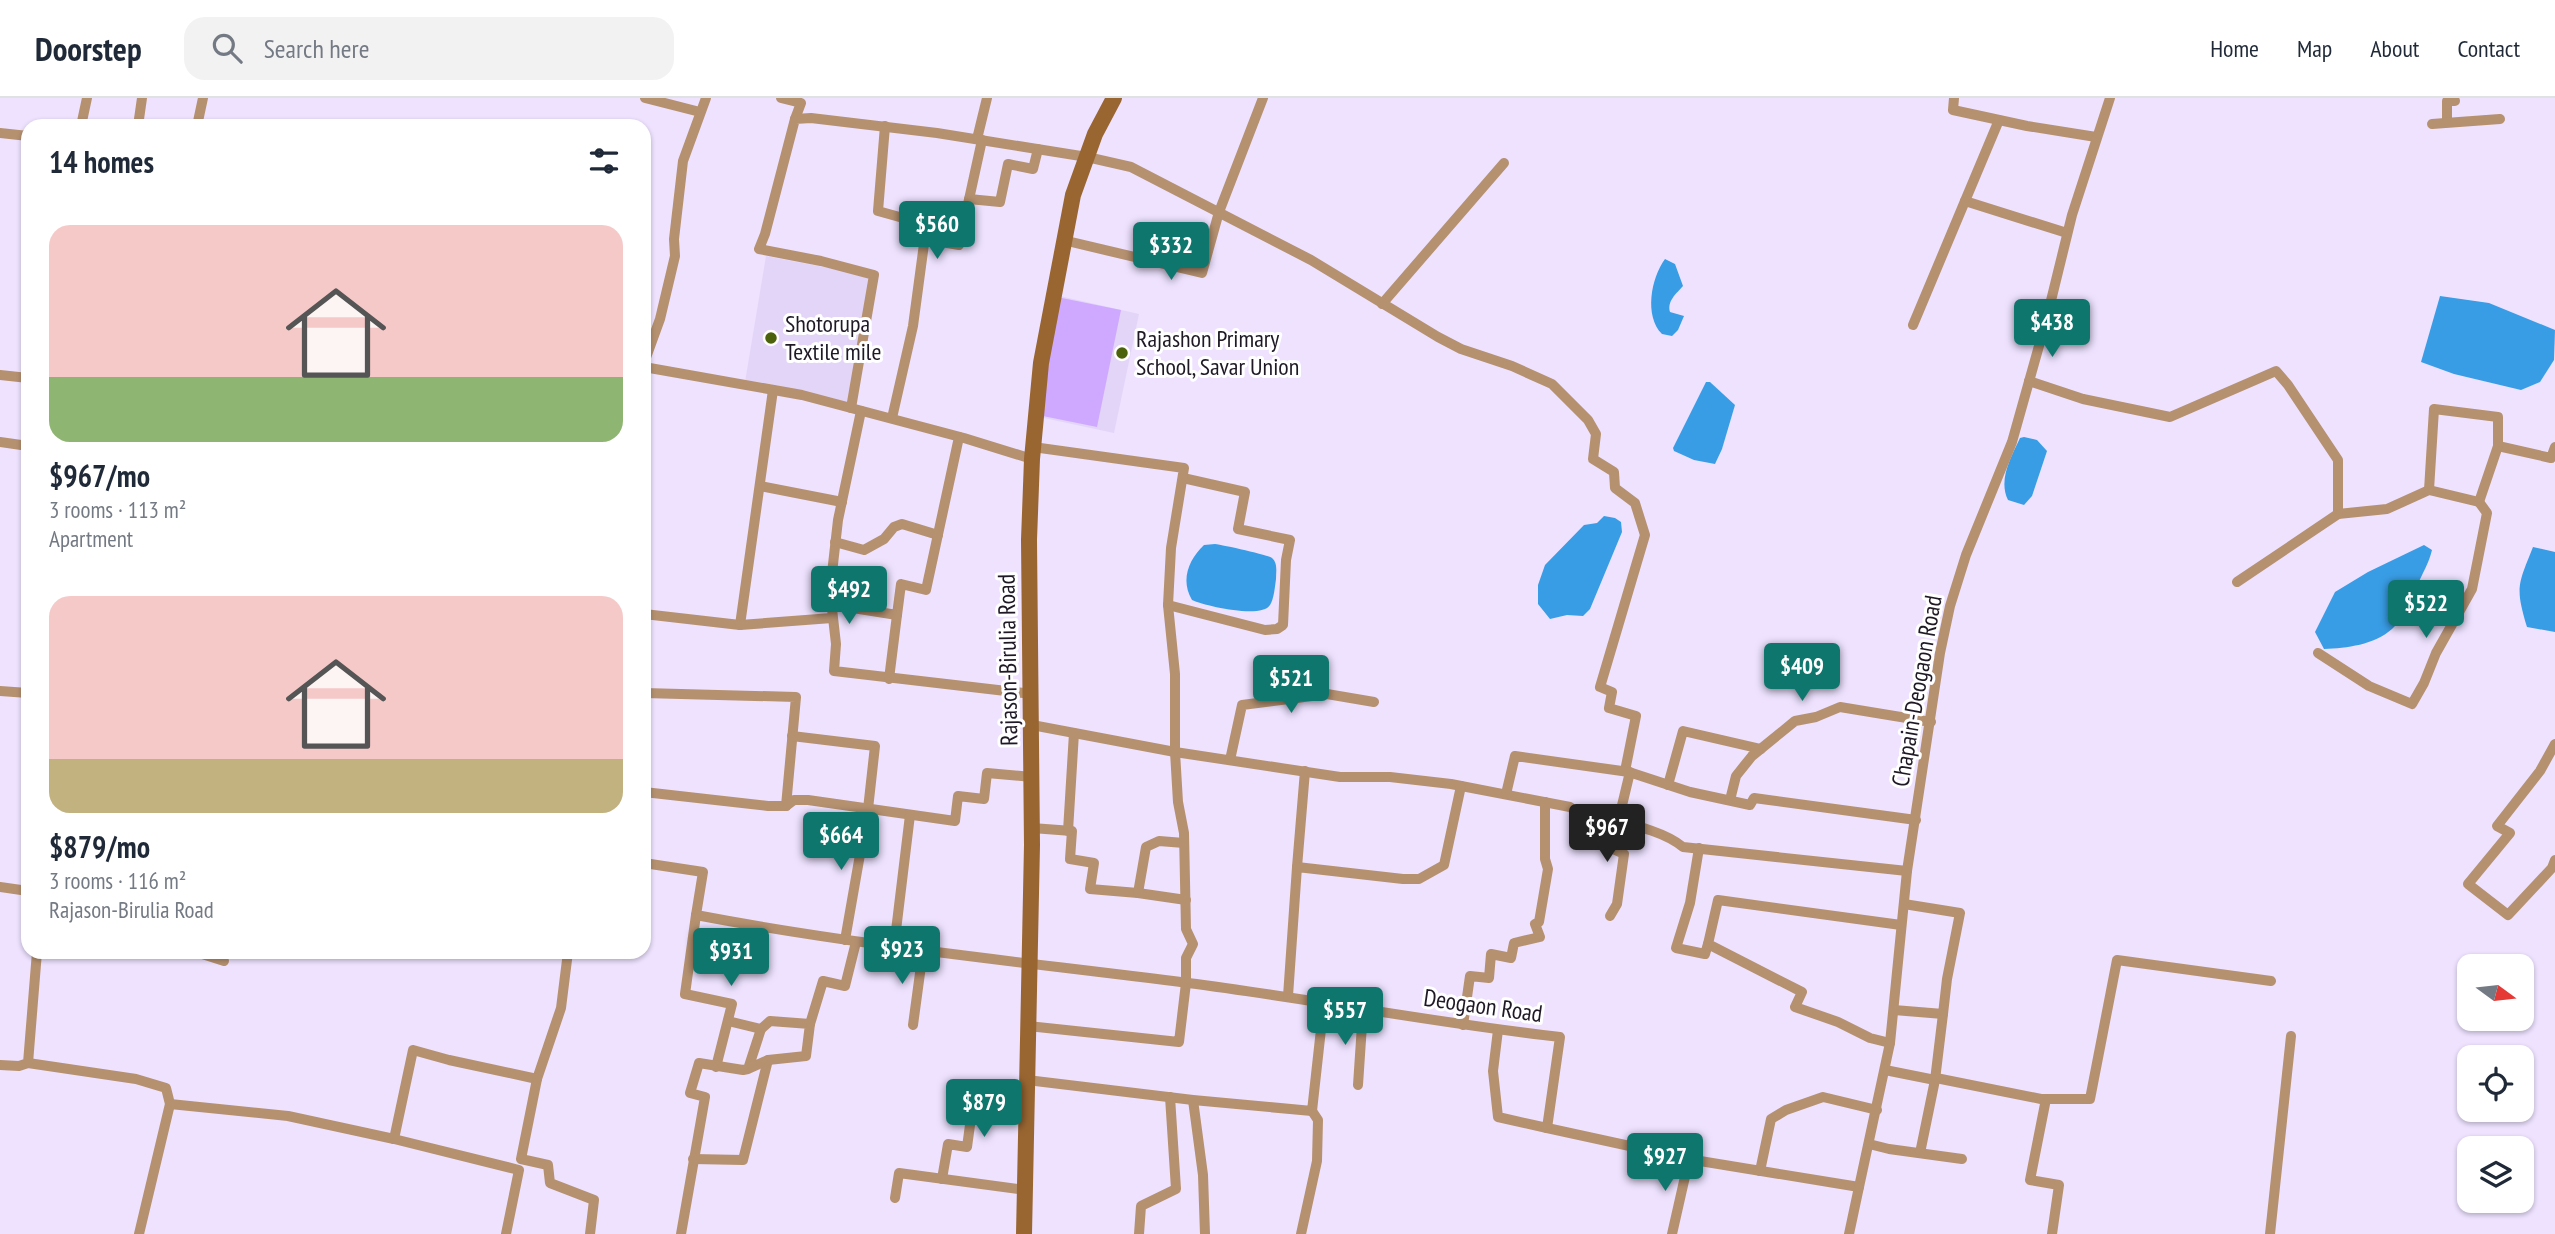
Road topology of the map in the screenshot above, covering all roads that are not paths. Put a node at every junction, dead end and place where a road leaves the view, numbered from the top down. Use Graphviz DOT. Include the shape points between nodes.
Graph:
graph roads {
  1 [pos="87,98"];
  2 [pos="142,98"];
  3 [pos="203,98"];
  4 [pos="645,98"];
  5 [pos="706,98"];
  6 [pos="781,98"];
  7 [pos="987,98"];
  8 [pos="1114,98"];
  9 [pos="1263,98"];
  10 [pos="1954,98"];
  11 [pos="2110,98"];
  12 [pos="2454,98"];
  13 [pos="700,112"];
  14 [pos="82,119"];
  15 [pos="139,119"];
  16 [pos="198,119"];
  17 [pos="795,119"];
  18 [pos="2500,119"];
  19 [pos="1999,120"];
  20 [pos="2447,122"];
  21 [pos="2432,124"];
  22 [pos="885,127"];
  23 [pos="0,133"];
  24 [pos="21,135"];
  25 [pos="2096,137"];
  26 [pos="980,139"];
  27 [pos="1038,149"];
  28 [pos="1087,157"];
  29 [pos="1504,163"];
  30 [pos="969,199"];
  31 [pos="1965,201"];
  32 [pos="1219,212"];
  33 [pos="2067,233"];
  34 [pos="924,239"];
  35 [pos="1063,240"];
  36 [pos="1382,304"];
  37 [pos="1913,325"];
  38 [pos="651,345"];
  39 [pos="651,366"];
  40 [pos="0,375"];
  41 [pos="21,377"];
  42 [pos="2029,381"];
  43 [pos="774,390"];
  44 [pos="856,409"];
  45 [pos="892,418"];
  46 [pos="959,437"];
  47 [pos="0,442"];
  48 [pos="21,445"];
  49 [pos="2498,446"];
  50 [pos="1032,453"];
  51 [pos="2554,454"];
  52 [pos="1183,478"];
  53 [pos="760,485"];
  54 [pos="2429,490"];
  55 [pos="842,502"];
  56 [pos="2479,502"];
  57 [pos="2338,514"];
  58 [pos="938,535"];
  59 [pos="835,542"];
  60 [pos="2237,582"];
  61 [pos="830,588"];
  62 [pos="1168,605"];
  63 [pos="651,615"];
  64 [pos="897,615"];
  65 [pos="832,618"];
  66 [pos="740,625"];
  67 [pos="2318,653"];
  68 [pos="889,679"];
  69 [pos="0,691"];
  70 [pos="21,692"];
  71 [pos="651,693"];
  72 [pos="1032,694"];
  73 [pos="1374,702"];
  74 [pos="1931,722"];
  75 [pos="1032,725"];
  76 [pos="1074,733"];
  77 [pos="792,736"];
  78 [pos="2555,744"];
  79 [pos="1761,749"];
  80 [pos="1175,752"];
  81 [pos="1230,760"];
  82 [pos="1305,771"];
  83 [pos="1627,772"];
  84 [pos="1032,777"];
  85 [pos="1668,785"];
  86 [pos="1461,786"];
  87 [pos="651,793"];
  88 [pos="1506,794"];
  89 [pos="1730,800"];
  90 [pos="1545,802"];
  91 [pos="786,806"];
  92 [pos="868,809"];
  93 [pos="910,815"];
  94 [pos="1916,820"];
  95 [pos="1616,821"];
  96 [pos="1032,828"];
  97 [pos="1068,831"];
  98 [pos="1184,843"];
  99 [pos="1699,848"];
  100 [pos="2555,860"];
  101 [pos="651,864"];
  102 [pos="1297,867"];
  103 [pos="1907,871"];
  104 [pos="0,887"];
  105 [pos="21,890"];
  106 [pos="1138,893"];
  107 [pos="1186,900"];
  108 [pos="1904,904"];
  109 [pos="696,915"];
  110 [pos="1610,916"];
  111 [pos="1901,925"];
  112 [pos="850,941"];
  113 [pos="1708,944"];
  114 [pos="894,947"];
  115 [pos="923,951"];
  116 [pos="36,959"];
  117 [pos="218,959"];
  118 [pos="567,959"];
  119 [pos="224,961"];
  120 [pos="1030,965"];
  121 [pos="2271,981"];
  122 [pos="1186,983"];
  123 [pos="1288,996"];
  124 [pos="1324,1002"];
  125 [pos="1363,1010"];
  126 [pos="1894,1010"];
  127 [pos="1943,1014"];
  128 [pos="728,1021"];
  129 [pos="810,1024"];
  130 [pos="913,1025"];
  131 [pos="1462,1025"];
  132 [pos="1028,1026"];
  133 [pos="761,1029"];
  134 [pos="1498,1030"];
  135 [pos="2291,1036"];
  136 [pos="1890,1043"];
  137 [pos="768,1060"];
  138 [pos="28,1063"];
  139 [pos="0,1065"];
  140 [pos="716,1067"];
  141 [pos="748,1069"];
  142 [pos="1885,1070"];
  143 [pos="537,1079"];
  144 [pos="1935,1079"];
  145 [pos="1027,1080"];
  146 [pos="1358,1085"];
  147 [pos="1170,1097"];
  148 [pos="2046,1099"];
  149 [pos="1193,1100"];
  150 [pos="170,1104"];
  151 [pos="1027,1107"];
  152 [pos="1877,1110"];
  153 [pos="1312,1111"];
  154 [pos="1547,1128"];
  155 [pos="394,1139"];
  156 [pos="1869,1144"];
  157 [pos="1920,1153"];
  158 [pos="693,1159"];
  159 [pos="1689,1159"];
  160 [pos="1962,1159"];
  161 [pos="520,1164"];
  162 [pos="1760,1171"];
  163 [pos="942,1179"];
  164 [pos="1859,1187"];
  165 [pos="1026,1190"];
  166 [pos="895,1198"];
  167 [pos="139,1234"];
  168 [pos="506,1234"];
  169 [pos="590,1234"];
  170 [pos="681,1234"];
  171 [pos="1024,1234"];
  172 [pos="1139,1234"];
  173 [pos="1205,1234"];
  174 [pos="1301,1234"];
  175 [pos="1672,1234"];
  176 [pos="1849,1234"];
  177 [pos="2052,1234"];
  178 [pos="2270,1234"];
  1 -- 14 [label="street"];
  2 -- 15 [label="street"];
  3 -- 16 [label="street"];
  4 -- 13 [label="street"];
  5 -- 13 [label="street"];
  6 -- 17 [label="street" via="801,103"];
  7 -- 26 [label="street"];
  8 -- 28 [label="street, Rajason-Birulia Road"];
  9 -- 32 [label="street"];
  10 -- 19 [label="street" via="1953,110"];
  11 -- 25 [label="street, Chapain-Deogaon Road"];
  12 -- 20 [label="street" via="2447,101"];
  13 -- 38 [label="street" via="683,161 675,256"];
  17 -- 22 [label="street"];
  17 -- 44 [label="street" via="759,249 874,275"];
  18 -- 20 [label="street"];
  19 -- 25 [label="street"];
  19 -- 31 [label="street"];
  20 -- 21 [label="street"];
  22 -- 26 [label="street"];
  22 -- 34 [label="street" via="878,211 921,223 926,229"];
  23 -- 24 [label="street"];
  25 -- 33 [label="street, Chapain-Deogaon Road"];
  26 -- 27 [label="street"];
  26 -- 30 [label="street"];
  27 -- 28 [label="street"];
  27 -- 30 [label="street" via="1033,169 1008,164 1000,202"];
  28 -- 32 [label="street" via="1131,167"];
  28 -- 35 [label="street, Rajason-Birulia Road"];
  29 -- 36 [label="street"];
  30 -- 34 [label="street" via="959,245"];
  31 -- 33 [label="street"];
  31 -- 37 [label="street"];
  32 -- 35 [label="street" via="1202,273"];
  32 -- 36 [label="street" via="1354,284"];
  33 -- 42 [label="street, Chapain-Deogaon Road"];
  34 -- 45 [label="street" via="913,326"];
  35 -- 50 [label="street, Rajason-Birulia Road" via="1041,363"];
  36 -- 83 [label="street" via="1461,349 1552,384 1596,434 1593,459 1614,472 1615,488 1635,503 1644,535 1600,687 1612,692 1609,708 1636,716"];
  39 -- 43 [label="street"];
  40 -- 41 [label="street"];
  42 -- 57 [label="street" via="2083,399 2171,417 2276,371 2338,460"];
  42 -- 74 [label="street, Chapain-Deogaon Road" via="2012,442 1950,606"];
  43 -- 44 [label="street"];
  43 -- 53 [label="street"];
  44 -- 45 [label="street"];
  44 -- 55 [label="street"];
  45 -- 46 [label="street"];
  46 -- 50 [label="street"];
  46 -- 58 [label="street"];
  47 -- 48 [label="street"];
  49 -- 51 [label="street"];
  49 -- 54 [label="street" via="2498,418 2434,409"];
  49 -- 56 [label="street"];
  50 -- 52 [label="street" via="1184,468"];
  50 -- 72 [label="street, Rajason-Birulia Road"];
  52 -- 62 [label="street" via="1171,548"];
  52 -- 62 [label="street" via="1245,492 1238,528 1290,540 1283,625 1265,631"];
  53 -- 55 [label="street"];
  53 -- 66 [label="street"];
  54 -- 56 [label="street"];
  54 -- 57 [label="street" via="2387,509"];
  55 -- 59 [label="street"];
  56 -- 67 [label="street" via="2487,513 2472,589 2412,704 2369,686"];
  57 -- 60 [label="street"];
  58 -- 59 [label="street" via="902,524 864,550"];
  58 -- 64 [label="street" via="926,590 901,584"];
  59 -- 61 [label="street"];
  61 -- 64 [label="street" via="858,592 853,608"];
  61 -- 65 [label="street"];
  62 -- 80 [label="street" via="1175,674"];
  63 -- 66 [label="street"];
  64 -- 68 [label="street"];
  65 -- 66 [label="street"];
  65 -- 68 [label="street" via="834,671"];
  68 -- 72 [label="street"];
  69 -- 70 [label="street"];
  71 -- 77 [label="street" via="796,697"];
  72 -- 75 [label="street, Rajason-Birulia Road"];
  73 -- 81 [label="street" via="1327,694 1242,705"];
  74 -- 79 [label="street" via="1840,707 1795,721"];
  74 -- 94 [label="street, Chapain-Deogaon Road"];
  75 -- 76 [label="street"];
  75 -- 84 [label="street, Rajason-Birulia Road"];
  76 -- 80 [label="street"];
  76 -- 97 [label="street"];
  77 -- 91 [label="street"];
  77 -- 92 [label="street" via="875,746"];
  78 -- 100 [label="street" via="2497,826 2510,833 2468,884 2508,915"];
  79 -- 85 [label="street" via="1683,732"];
  79 -- 89 [label="street" via="1736,776"];
  80 -- 81 [label="street"];
  80 -- 98 [label="street"];
  81 -- 82 [label="street"];
  82 -- 86 [label="street"];
  82 -- 102 [label="street"];
  83 -- 85 [label="street"];
  83 -- 88 [label="street" via="1515,756"];
  83 -- 95 [label="street"];
  84 -- 93 [label="street" via="987,773 984,799 958,796 955,821"];
  84 -- 96 [label="street, Rajason-Birulia Road"];
  85 -- 89 [label="street"];
  86 -- 88 [label="street"];
  86 -- 102 [label="street" via="1444,865 1419,879"];
  87 -- 91 [label="street"];
  88 -- 90 [label="street"];
  89 -- 94 [label="street" via="1750,805 1754,799"];
  90 -- 95 [label="street"];
  90 -- 131 [label="street" via="1548,869 1535,924 1541,937 1514,943 1511,958 1491,954 1489,978 1470,975"];
  91 -- 92 [label="street" via="794,800 808,800"];
  92 -- 93 [label="street"];
  92 -- 112 [label="street"];
  93 -- 114 [label="street"];
  94 -- 103 [label="street, Chapain-Deogaon Road"];
  95 -- 99 [label="street" via="1672,838 1683,847"];
  95 -- 110 [label="street" via="1613,849 1624,853 1617,904"];
  96 -- 97 [label="street"];
  96 -- 120 [label="street, Rajason-Birulia Road"];
  97 -- 106 [label="street" via="1072,831 1070,859 1094,863 1090,889"];
  98 -- 106 [label="street" via="1159,841 1146,847"];
  98 -- 107 [label="street"];
  99 -- 103 [label="street"];
  99 -- 113 [label="street" via="1690,903 1676,948 1705,954"];
  101 -- 109 [label="street" via="703,872"];
  102 -- 123 [label="street"];
  103 -- 108 [label="street, Chapain-Deogaon Road"];
  104 -- 105 [label="street"];
  106 -- 107 [label="street"];
  107 -- 122 [label="street" via="1186,929 1193,944 1186,958"];
  108 -- 111 [label="street, Chapain-Deogaon Road"];
  108 -- 127 [label="street" via="1960,913"];
  109 -- 112 [label="street, Deogaon Road"];
  109 -- 128 [label="street" via="685,993 732,1004"];
  111 -- 113 [label="street" via="1718,900"];
  111 -- 126 [label="street, Chapain-Deogaon Road"];
  112 -- 114 [label="street, Deogaon Road"];
  112 -- 129 [label="street" via="845,986 824,981"];
  113 -- 136 [label="street" via="1802,992 1795,1007"];
  114 -- 115 [label="street, Deogaon Road"];
  115 -- 120 [label="street, Deogaon Road"];
  115 -- 130 [label="street"];
  116 -- 138 [label="street"];
  117 -- 119 [label="street"];
  118 -- 143 [label="street" via="561,1008"];
  120 -- 122 [label="street, Deogaon Road"];
  120 -- 132 [label="street, Rajason-Birulia Road"];
  121 -- 148 [label="street" via="2117,960 2090,1099"];
  122 -- 123 [label="street, Deogaon Road"];
  122 -- 132 [label="street" via="1180,1042"];
  123 -- 124 [label="street, Deogaon Road"];
  124 -- 125 [label="street, Deogaon Road"];
  124 -- 153 [label="street"];
  125 -- 131 [label="street, Deogaon Road"];
  125 -- 146 [label="street"];
  126 -- 127 [label="street"];
  126 -- 136 [label="street, Chapain-Deogaon Road"];
  127 -- 144 [label="street"];
  128 -- 133 [label="street"];
  128 -- 140 [label="street"];
  129 -- 133 [label="street" via="770,1021"];
  129 -- 137 [label="street" via="806,1056"];
  131 -- 134 [label="street, Deogaon Road"];
  132 -- 145 [label="street, Rajason-Birulia Road"];
  133 -- 141 [label="street"];
  134 -- 154 [label="street" via="1493,1071 1498,1117"];
  134 -- 154 [label="street, Deogaon Road" via="1560,1037"];
  135 -- 178 [label="street"];
  136 -- 142 [label="street, Chapain-Deogaon Road"];
  137 -- 141 [label="street"];
  137 -- 158 [label="street" via="743,1160"];
  138 -- 139 [label="street"];
  138 -- 150 [label="street" via="166,1087"];
  140 -- 141 [label="street"];
  140 -- 158 [label="street" via="699,1063 690,1093 705,1097"];
  142 -- 144 [label="street"];
  142 -- 152 [label="street, Chapain-Deogaon Road"];
  143 -- 155 [label="street" via="413,1050"];
  143 -- 161 [label="street"];
  144 -- 148 [label="street"];
  144 -- 157 [label="street"];
  145 -- 147 [label="street"];
  145 -- 151 [label="street, Rajason-Birulia Road"];
  147 -- 149 [label="street"];
  147 -- 172 [label="street" via="1176,1189 1140,1206"];
  148 -- 177 [label="street" via="2029,1180 2059,1185"];
  149 -- 153 [label="street"];
  149 -- 173 [label="street"];
  150 -- 155 [label="street" via="288,1116"];
  150 -- 167 [label="street"];
  151 -- 163 [label="street" via="973,1103 967,1147 948,1144"];
  151 -- 165 [label="street, Rajason-Birulia Road"];
  152 -- 156 [label="street, Chapain-Deogaon Road"];
  152 -- 162 [label="street" via="1823,1097 1786,1110 1771,1119"];
  153 -- 174 [label="street" via="1318,1119 1317,1161"];
  154 -- 159 [label="street"];
  155 -- 161 [label="street"];
  156 -- 157 [label="street"];
  156 -- 164 [label="street, Chapain-Deogaon Road"];
  157 -- 160 [label="street"];
  158 -- 170 [label="street"];
  159 -- 162 [label="street"];
  159 -- 175 [label="street"];
  161 -- 168 [label="street"];
  161 -- 169 [label="street" via="548,1166 550,1183 594,1200"];
  162 -- 164 [label="street"];
  163 -- 165 [label="street"];
  163 -- 166 [label="street" via="899,1173"];
  164 -- 176 [label="street"];
  165 -- 171 [label="street, Rajason-Birulia Road"];
}
